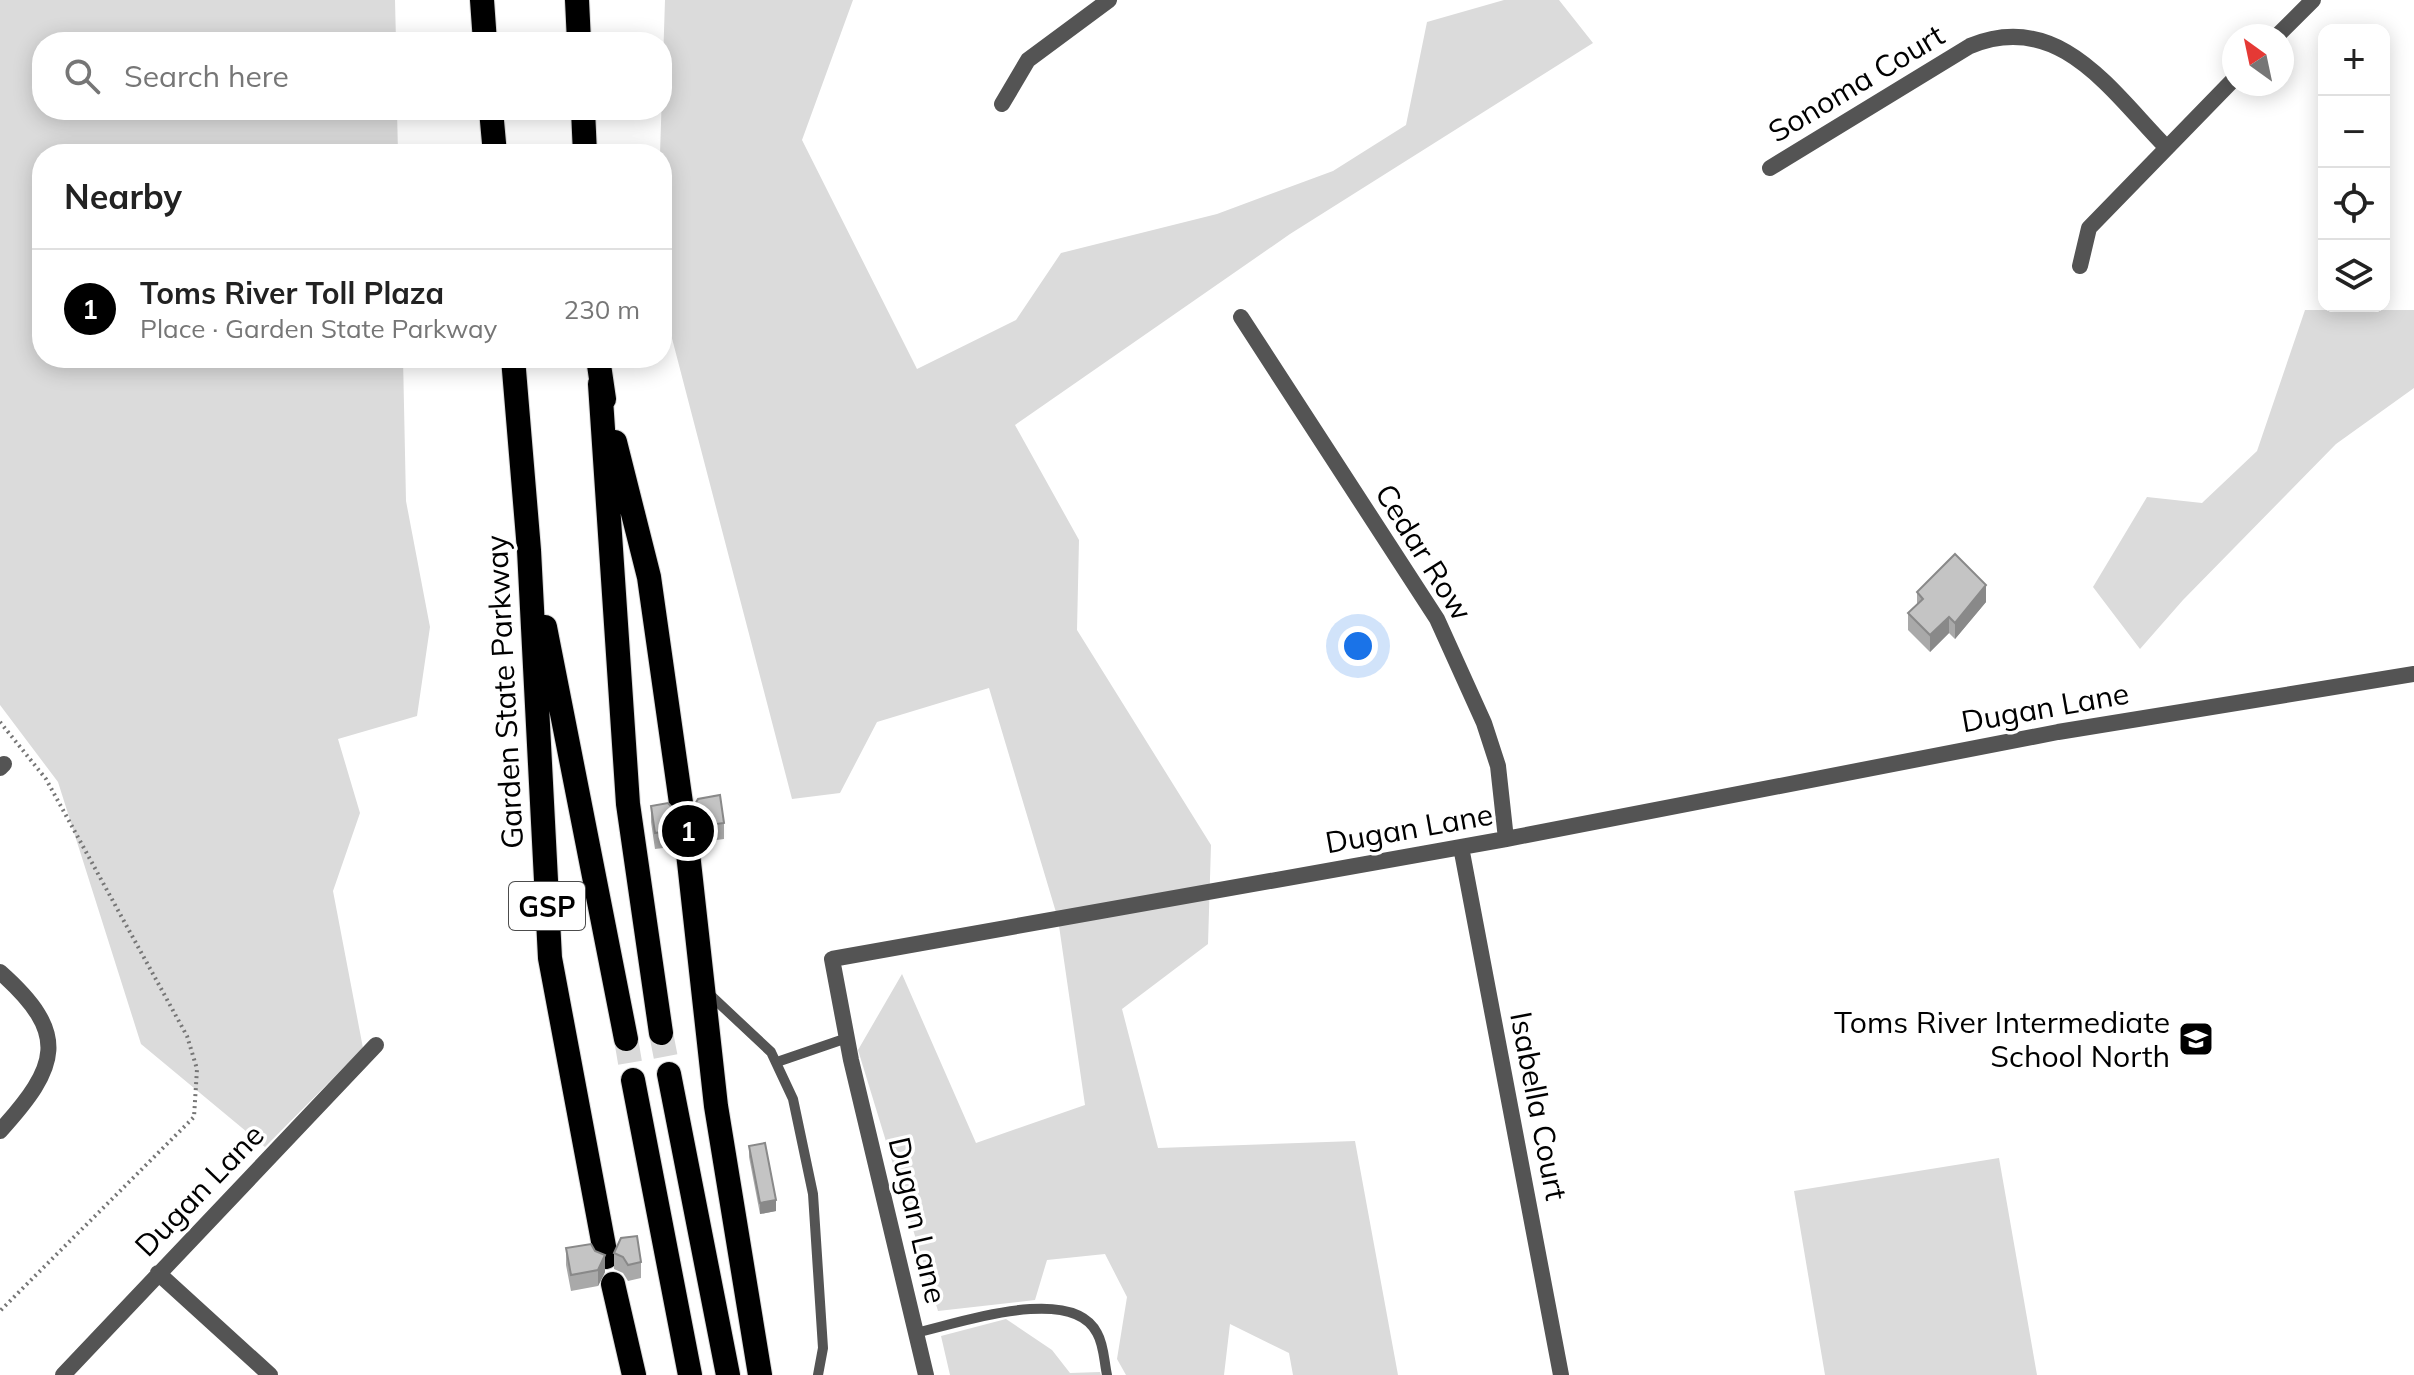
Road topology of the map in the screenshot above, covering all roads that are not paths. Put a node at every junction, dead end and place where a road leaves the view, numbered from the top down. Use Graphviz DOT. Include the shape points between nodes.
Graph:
graph roads {
  1 [pos="482,0"];
  2 [pos="577,0"];
  3 [pos="1109,0"];
  4 [pos="2313,0"];
  5 [pos="2289,24"];
  6 [pos="484,32"];
  7 [pos="579,32"];
  8 [pos="2222,91"];
  9 [pos="1002,104"];
  10 [pos="492,120"];
  11 [pos="583,120"];
  12 [pos="494,144"];
  13 [pos="585,144"];
  14 [pos="2166,147"];
  15 [pos="1770,168"];
  16 [pos="2080,266"];
  17 [pos="1241,317"];
  18 [pos="514,368"];
  19 [pos="599,368"];
  20 [pos="600,384"];
  21 [pos="529,550"];
  22 [pos="2414,674"];
  23 [pos="683,817"];
  24 [pos="1506,839"];
  25 [pos="687,844"];
  26 [pos="1461,847"];
  27 [pos="0,972"];
  28 [pos="703,988"];
  29 [pos="661,1033"];
  30 [pos="847,1038"];
  31 [pos="626,1039"];
  32 [pos="376,1045"];
  33 [pos="777,1062"];
  34 [pos="669,1074"];
  35 [pos="633,1080"];
  36 [pos="0,1131"];
  37 [pos="606,1257"];
  38 [pos="158,1273"];
  39 [pos="613,1284"];
  40 [pos="915,1333"];
  41 [pos="63,1375"];
  42 [pos="270,1375"];
  43 [pos="634,1375"];
  44 [pos="690,1375"];
  45 [pos="728,1375"];
  46 [pos="760,1375"];
  47 [pos="818,1375"];
  48 [pos="926,1375"];
  49 [pos="1107,1375"];
  50 [pos="1561,1375"];
  1 -- 6 [label="highway"];
  2 -- 7 [label="highway"];
  3 -- 9 [label="street" via="1028,60"];
  4 -- 5 [label="street"];
  8 -- 14 [label="street"];
  10 -- 12 [label="highway"];
  11 -- 13 [label="highway"];
  14 -- 15 [label="street, Sonoma Court" via="2062,46 2015,35 1970,46"];
  14 -- 16 [label="street" via="2089,228"];
  17 -- 24 [label="street, Cedar Row" via="1437,619 1498,766"];
  18 -- 21 [label="highway, Garden State Parkway / GSP"];
  19 -- 20 [label="highway"];
  20 -- 23 [label="highway" via="649,577"];
  20 -- 29 [label="highway" via="628,804"];
  21 -- 31 [label="highway"];
  21 -- 37 [label="highway, Garden State Parkway / GSP" via="550,958"];
  22 -- 24 [label="street, Dugan Lane" via="2058,732"];
  24 -- 26 [label="street, Dugan Lane"];
  25 -- 28 [label="highway"];
  26 -- 30 [label="street, Dugan Lane" via="832,959"];
  26 -- 50 [label="street, Isabella Court"];
  27 -- 36 [label="street" via="40,1013 50,1039 35,1091"];
  28 -- 33 [label="lane"];
  28 -- 46 [label="highway" via="734,1232"];
  30 -- 33 [label="lane"];
  30 -- 40 [label="street, Dugan Lane"];
  32 -- 38 [label="street, Dugan Lane"];
  33 -- 47 [label="lane" via="793,1099 813,1194 823,1348"];
  34 -- 45 [label="highway"];
  35 -- 44 [label="highway"];
  38 -- 41 [label="street, Dugan Lane"];
  38 -- 42 [label="street"];
  39 -- 43 [label="highway"];
  40 -- 48 [label="street, Dugan Lane"];
  40 -- 49 [label="lane" via="1023,1309 1063,1309 1097,1331"];
}
